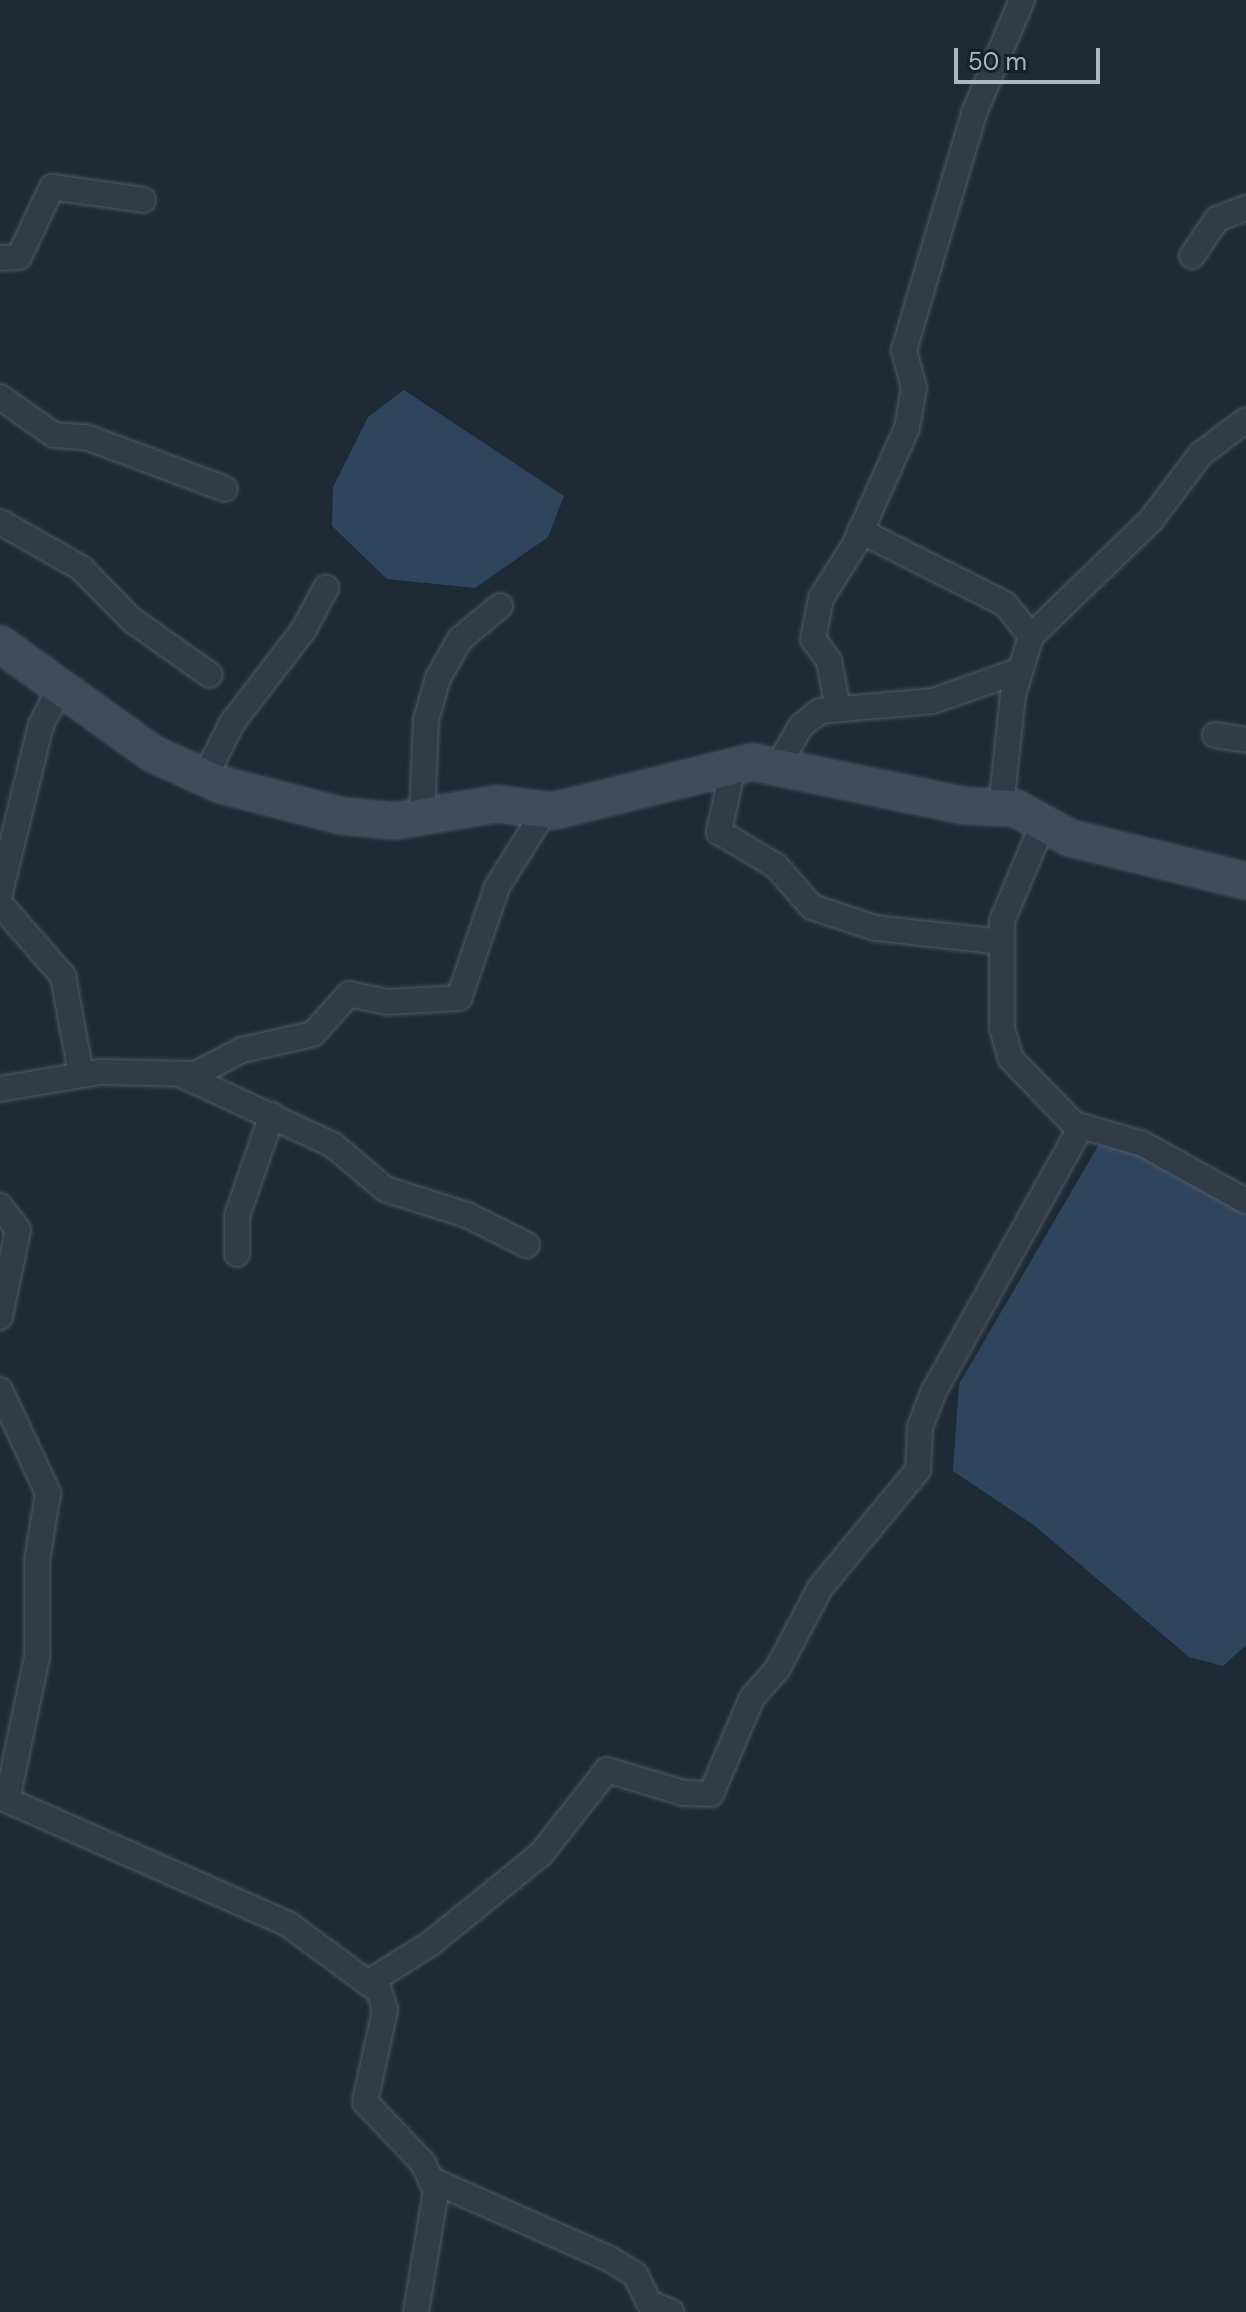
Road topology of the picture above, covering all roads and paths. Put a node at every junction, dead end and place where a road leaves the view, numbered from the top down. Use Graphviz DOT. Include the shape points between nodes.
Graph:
graph roads {
  1 [pos="1022,0"];
  2 [pos="143,200"];
  3 [pos="1246,208"];
  4 [pos="1192,256"];
  5 [pos="0,258"];
  6 [pos="0,397"];
  7 [pos="1246,420"];
  8 [pos="225,489"];
  9 [pos="0,522"];
  10 [pos="860,531"];
  11 [pos="326,588"];
  12 [pos="500,606"];
  13 [pos="1031,636"];
  14 [pos="0,644"];
  15 [pos="1018,671"];
  16 [pos="210,675"];
  17 [pos="58,692"];
  18 [pos="838,708"];
  19 [pos="1215,735"];
  20 [pos="1246,740"];
  21 [pos="734,762"];
  22 [pos="778,766"];
  23 [pos="204,779"];
  24 [pos="1001,806"];
  25 [pos="544,812"];
  26 [pos="422,816"];
  27 [pos="1043,823"];
  28 [pos="1246,881"];
  29 [pos="0,893"];
  30 [pos="0,904"];
  31 [pos="1001,942"];
  32 [pos="81,1074"];
  33 [pos="184,1076"];
  34 [pos="0,1089"];
  35 [pos="272,1115"];
  36 [pos="1081,1127"];
  37 [pos="1246,1201"];
  38 [pos="0,1206"];
  39 [pos="527,1245"];
  40 [pos="237,1254"];
  41 [pos="0,1317"];
  42 [pos="0,1390"];
  43 [pos="368,1983"];
  44 [pos="434,2181"];
  45 [pos="416,2312"];
  46 [pos="671,2312"];
  1 -- 10 [label="street" via="974,113 904,350 914,388 907,428"];
  2 -- 5 [label="street" via="52,187 19,257"];
  3 -- 4 [label="street" via="1217,219"];
  6 -- 8 [label="street" via="54,435 86,437"];
  7 -- 13 [label="street" via="1201,454 1151,520"];
  9 -- 16 [label="street" via="81,568 132,620"];
  10 -- 13 [label="street" via="1005,604"];
  10 -- 18 [label="street" via="821,598 814,633 829,661"];
  11 -- 23 [label="street" via="304,629 232,723"];
  12 -- 26 [label="street" via="460,639 438,678 426,720"];
  13 -- 15 [label="street"];
  14 -- 17 [label="street"];
  15 -- 18 [label="street" via="933,701"];
  15 -- 24 [label="street"];
  17 -- 23 [label="street"];
  17 -- 29 [label="street" via="41,725"];
  18 -- 22 [label="street" via="809,717"];
  19 -- 20 [label="street"];
  21 -- 22 [label="street"];
  21 -- 25 [label="street"];
  21 -- 31 [label="street" via="719,832 776,866 812,907 875,928"];
  22 -- 24 [label="street" via="966,806"];
  23 -- 26 [label="street" via="342,816"];
  24 -- 27 [label="street"];
  25 -- 26 [label="street" via="497,804"];
  25 -- 33 [label="street" via="497,887 459,998 387,1002 349,994 313,1034 242,1050"];
  27 -- 28 [label="street" via="1070,838"];
  27 -- 31 [label="street" via="1002,921"];
  30 -- 32 [label="street" via="63,976"];
  31 -- 36 [label="street" via="1002,1028 1011,1059"];
  32 -- 33 [label="street"];
  32 -- 34 [label="street"];
  33 -- 35 [label="street"];
  35 -- 39 [label="street" via="333,1145 385,1189 467,1215"];
  35 -- 40 [label="street" via="237,1216"];
  36 -- 37 [label="street" via="1143,1144"];
  36 -- 43 [label="street" via="934,1391 920,1427 918,1470 820,1588 778,1668 752,1698 711,1794 683,1793 607,1770 541,1854 431,1943"];
  38 -- 41 [label="street" via="18,1230"];
  42 -- 43 [label="street" via="48,1493 37,1561 37,1657 7,1800 288,1924"];
  43 -- 44 [label="street" via="385,2010 364,2086 367,2108"];
  44 -- 45 [label="street" via="434,2225"];
  44 -- 46 [label="street" via="608,2258 635,2274 649,2303"];
}
